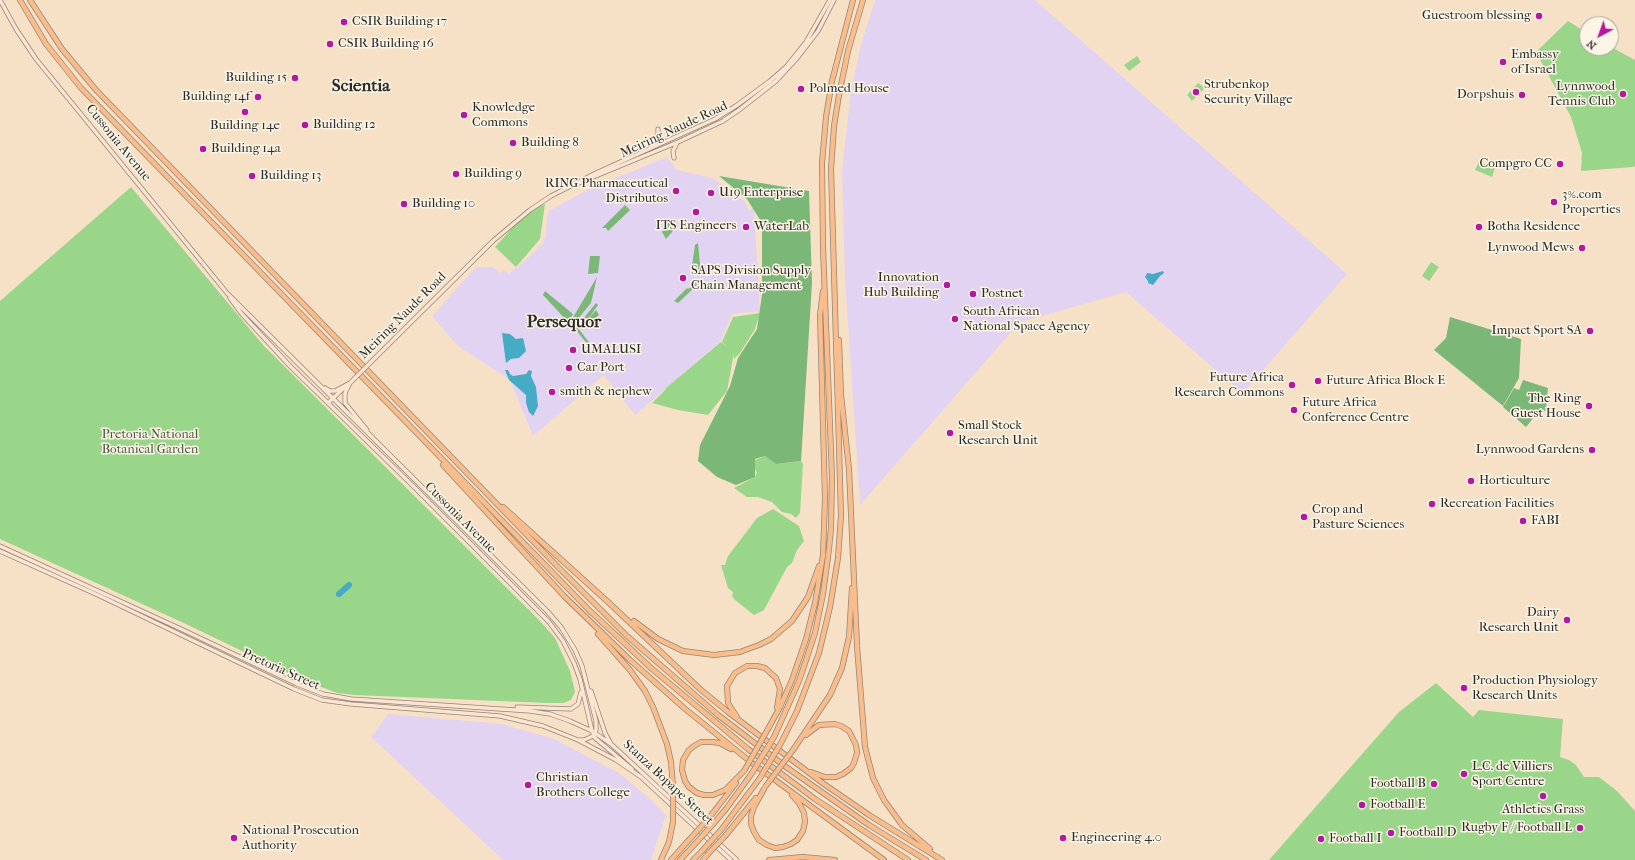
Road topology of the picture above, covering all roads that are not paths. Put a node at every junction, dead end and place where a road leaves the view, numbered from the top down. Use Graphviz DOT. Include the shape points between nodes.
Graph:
graph roads {
  1 [pos="0,0"];
  2 [pos="20,0"];
  3 [pos="30,0"];
  4 [pos="830,0"];
  5 [pos="834,0"];
  6 [pos="853,0"];
  7 [pos="863,0"];
  8 [pos="658,129"];
  9 [pos="678,142"];
  10 [pos="649,149"];
  11 [pos="674,158"];
  12 [pos="570,187"];
  13 [pos="825,286"];
  14 [pos="834,291"];
  15 [pos="227,294"];
  16 [pos="347,362"];
  17 [pos="315,380"];
  18 [pos="351,383"];
  19 [pos="333,398"];
  20 [pos="328,403"];
  21 [pos="368,433"];
  22 [pos="453,459"];
  23 [pos="824,532"];
  24 [pos="852,544"];
  25 [pos="0,546"];
  26 [pos="0,551"];
  27 [pos="564,596"];
  28 [pos="607,601"];
  29 [pos="582,687"];
  30 [pos="588,687"];
  31 [pos="506,708"];
  32 [pos="581,726"];
  33 [pos="768,729"];
  34 [pos="593,733"];
  35 [pos="764,739"];
  36 [pos="578,740"];
  37 [pos="611,744"];
  38 [pos="793,749"];
  39 [pos="784,755"];
  40 [pos="752,763"];
  41 [pos="743,772"];
  42 [pos="641,777"];
  43 [pos="772,778"];
  44 [pos="764,788"];
  45 [pos="661,860"];
  46 [pos="671,860"];
  47 [pos="680,860"];
  48 [pos="694,860"];
  49 [pos="703,860"];
  50 [pos="731,860"];
  51 [pos="737,860"];
  52 [pos="769,860"];
  53 [pos="835,860"];
  54 [pos="884,860"];
  55 [pos="908,860"];
  56 [pos="926,860"];
  57 [pos="942,860"];
  58 [pos="946,860"];
  1 -- 15 [label="main road, Cussonia Avenue" via="36,59"];
  2 -- 16 [label="highway" via="46,44 81,88"];
  3 -- 22 [label="highway" via="54,39 92,85"];
  4 -- 10 [label="main road, Meiring Naude Road" via="806,42 786,67 770,81 715,119"];
  5 -- 9 [label="main road, Meiring Naude Road" via="818,31 776,81 722,121"];
  6 -- 13 [label="highway" via="832,81 824,145 822,184"];
  7 -- 14 [label="highway" via="845,63 834,126 831,186"];
  8 -- 10 [label="main road" via="657,140"];
  9 -- 11 [label="main road" via="673,151"];
  9 -- 12 [label="main road, Meiring Naude Road"];
  10 -- 12 [label="main road, Meiring Naude Road"];
  12 -- 18 [label="main road, Meiring Naude Road, bridge" via="538,204 505,229"];
  13 -- 23 [label="highway" via="820,315"];
  13 -- 47 [label="highway, bridge" via="832,477 831,528 823,594 808,654 797,687 774,737 752,773 726,809"];
  14 -- 24 [label="highway" via="849,469"];
  14 -- 48 [label="highway, bridge" via="841,516 838,558 819,653 797,711 760,778 721,830"];
  15 -- 17 [label="main road, Cussonia Avenue"];
  15 -- 20 [label="main road, Cussonia Avenue" via="257,331"];
  16 -- 27 [label="highway"];
  16 -- 55 [label="highway" via="561,582 651,668 782,775"];
  17 -- 18 [label="main road" via="331,391"];
  17 -- 19 [label="main road, Cussonia Avenue"];
  18 -- 19 [label="main road, Meiring Naude Road"];
  18 -- 21 [label="main road" via="345,393 346,403"];
  19 -- 20 [label="main road, Meiring Naude Road"];
  19 -- 21 [label="main road, Cussonia Avenue"];
  20 -- 29 [label="main road, Cussonia Avenue" via="549,622 571,655"];
  21 -- 30 [label="main road, Cussonia Avenue" via="555,620 575,650"];
  22 -- 28 [label="highway"];
  22 -- 56 [label="highway" via="604,613 687,688 748,739 813,787"];
  23 -- 28 [label="highway" via="816,578 802,608 788,626 776,635 746,650 714,655 677,648 652,635"];
  23 -- 33 [label="highway" via="820,577 806,639 790,685"];
  24 -- 38 [label="highway" via="850,624 845,660 830,695"];
  24 -- 58 [label="highway" via="863,730 869,764 880,792 898,820 921,843"];
  25 -- 31 [label="main road, Pretoria Street" via="323,694 367,700"];
  26 -- 36 [label="main road, Pretoria Street" via="100,596 294,690 322,700 500,716 543,726"];
  27 -- 40 [label="highway" via="660,688"];
  27 -- 45 [label="highway, bridge" via="624,663 645,692 665,737 674,786 673,822 669,842"];
  28 -- 35 [label="highway" via="700,689"];
  29 -- 31 [label="main road" via="579,703 575,708"];
  29 -- 34 [label="main road, Cussonia Avenue"];
  30 -- 34 [label="main road" via="596,722"];
  30 -- 37 [label="main road"];
  31 -- 32 [label="main road, Pretoria Street" via="550,714"];
  32 -- 34 [label="main road, Stanza Bopape Street"];
  33 -- 35 [label="highway" via="779,703 778,681 770,671 760,666 741,668 732,675 728,683 728,703 736,716"];
  33 -- 41 [label="highway, bridge"];
  34 -- 36 [label="main road" via="584,740"];
  34 -- 37 [label="main road, Stanza Bopape Street"];
  34 -- 42 [label="main road" via="598,742"];
  35 -- 39 [label="highway"];
  36 -- 42 [label="main road, Stanza Bopape Street"];
  37 -- 51 [label="main road, Stanza Bopape Street"];
  38 -- 39 [label="highway" via="816,727 831,723 849,731 855,741 857,753 850,768 843,774 832,777 816,775"];
  38 -- 44 [label="highway, bridge"];
  39 -- 57 [label="highway" via="857,807"];
  40 -- 41 [label="highway" via="726,746 709,741 691,748 682,763 687,784 693,791 704,795 722,792"];
  40 -- 43 [label="highway"];
  41 -- 46 [label="highway, bridge" via="709,818"];
  42 -- 50 [label="main road, Stanza Bopape Street"];
  43 -- 44 [label="highway" via="797,800 804,814 803,831 797,840 787,846 779,848 767,845 759,840 754,832 752,812"];
  43 -- 54 [label="highway"];
  44 -- 49 [label="highway, bridge"];
  52 -- 53 [label="highway"];
}
